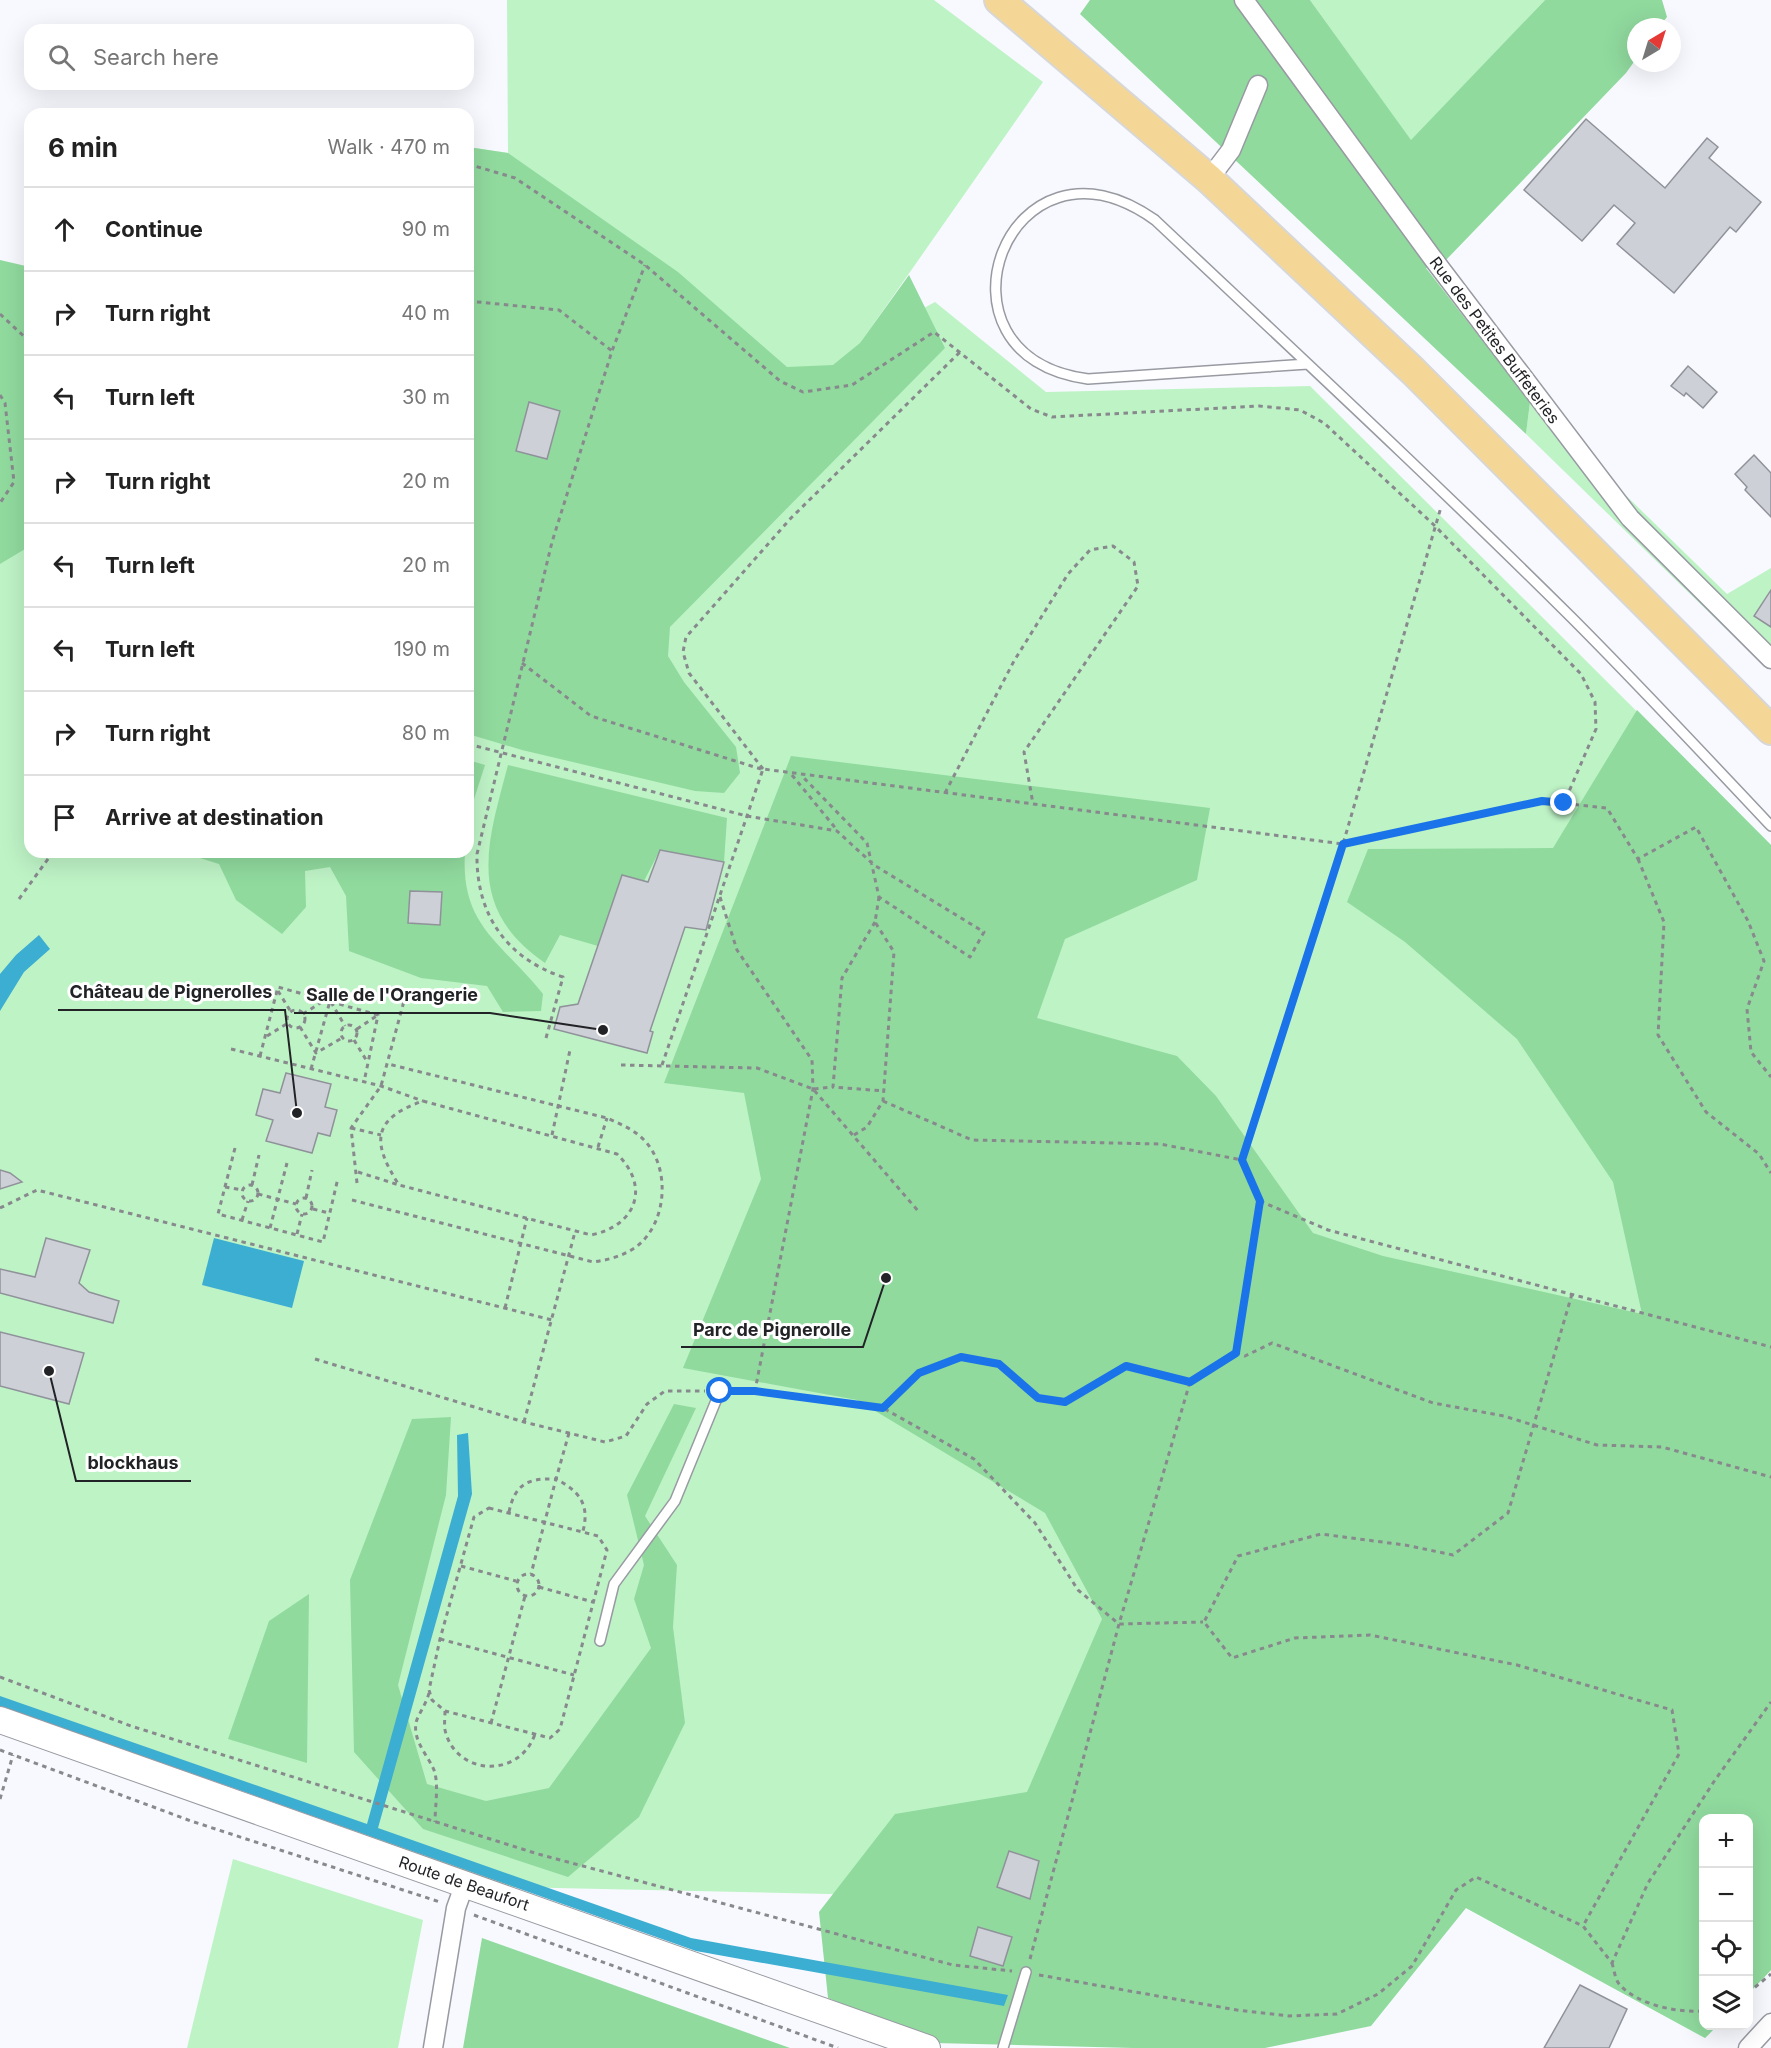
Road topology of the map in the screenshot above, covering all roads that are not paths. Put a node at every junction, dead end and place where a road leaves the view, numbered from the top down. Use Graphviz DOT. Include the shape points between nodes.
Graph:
graph roads {
  1 [pos="999,0"];
  2 [pos="1244,0"];
  3 [pos="1258,85"];
  4 [pos="1209,180"];
  5 [pos="1308,364"];
  6 [pos="1771,659"];
  7 [pos="1771,730"];
  8 [pos="1771,826"];
  9 [pos="720,1391"];
  10 [pos="600,1641"];
  11 [pos="0,1720"];
  12 [pos="465,1883"];
  13 [pos="1026,1972"];
  14 [pos="1771,2023"];
  15 [pos="433,2048"];
  16 [pos="927,2048"];
  17 [pos="1003,2048"];
  18 [pos="1748,2048"];
  1 -- 4 [label="main road"];
  2 -- 6 [label="street, Rue des Petites Buffeteries" via="1434,260 1630,518"];
  3 -- 4 [label="street" via="1231,150"];
  4 -- 7 [label="main road" via="1413,371"];
  5 -- 5 [label="lane" via="1155,220 1116,198 1077,193 1060,197 1024,218 1001,250 996,293 1008,333 1024,353 1042,367 1062,375 1088,379"];
  5 -- 8 [label="lane" via="1572,618"];
  9 -- 10 [label="lane" via="675,1501 614,1584"];
  11 -- 12 [label="street, Route de Beaufort"];
  12 -- 15 [label="street" via="456,1908"];
  12 -- 16 [label="street, Route de Beaufort"];
  13 -- 17 [label="lane"];
  14 -- 18 [label="street"];
}
